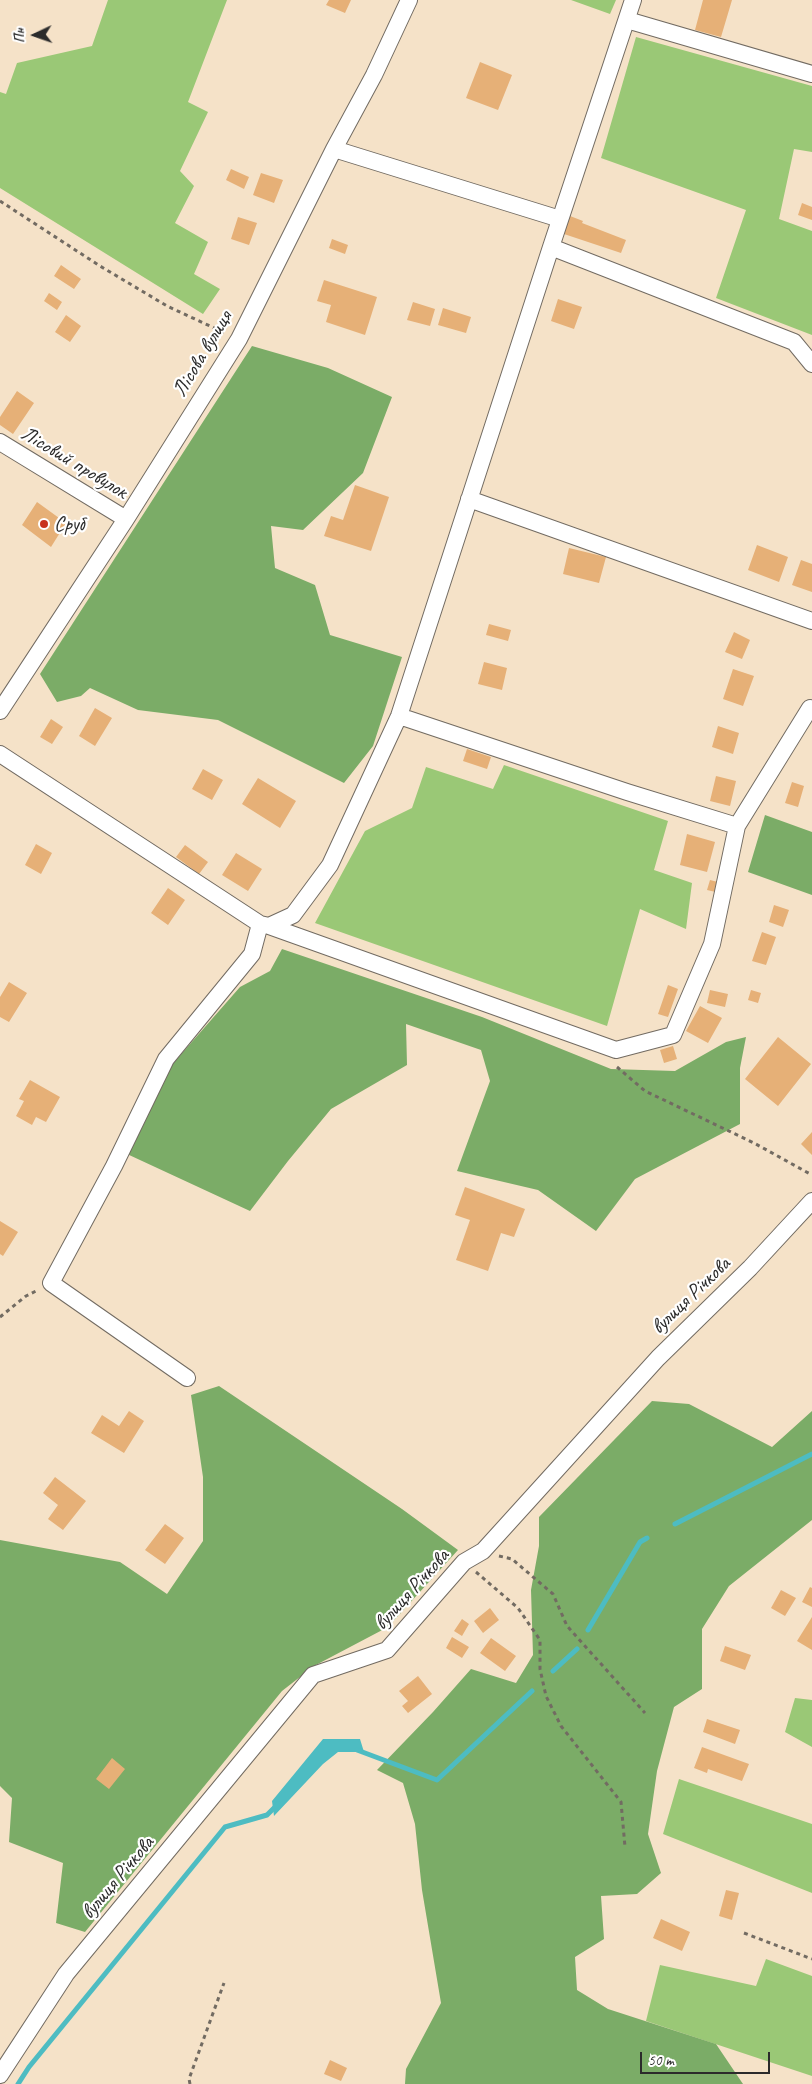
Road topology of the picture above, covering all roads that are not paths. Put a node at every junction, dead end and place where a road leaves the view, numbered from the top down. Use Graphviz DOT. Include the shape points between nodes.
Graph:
graph roads {
  1 [pos="409,0"];
  2 [pos="633,0"];
  3 [pos="627,20"];
  4 [pos="812,74"];
  5 [pos="334,149"];
  6 [pos="560,219"];
  7 [pos="551,247"];
  8 [pos="812,364"];
  9 [pos="0,442"];
  10 [pos="469,499"];
  11 [pos="126,519"];
  12 [pos="812,621"];
  13 [pos="810,708"];
  14 [pos="0,711"];
  15 [pos="399,716"];
  16 [pos="0,754"];
  17 [pos="736,826"];
  18 [pos="265,925"];
  19 [pos="812,1201"];
  20 [pos="186,1378"];
  21 [pos="0,2075"];
  1 -- 5 [label="street, Лісова вулиця"];
  2 -- 3 [label="street"];
  3 -- 4 [label="street"];
  3 -- 6 [label="street"];
  5 -- 6 [label="street"];
  5 -- 11 [label="street, Лісова вулиця" via="239,340"];
  6 -- 7 [label="street"];
  7 -- 8 [label="street" via="794,342"];
  7 -- 10 [label="street"];
  9 -- 11 [label="street, Лісовий провулок"];
  10 -- 12 [label="street"];
  10 -- 15 [label="street"];
  11 -- 14 [label="street, Лісова вулиця"];
  13 -- 17 [label="street"];
  15 -- 17 [label="street"];
  15 -- 18 [label="street" via="330,865 294,915"];
  16 -- 18 [label="street"];
  17 -- 18 [label="street" via="712,944 673,1036 616,1050"];
  18 -- 20 [label="street" via="252,954 166,1059 114,1166 50,1283"];
  19 -- 21 [label="street, вулиця Річкова" via="750,1268 658,1358 483,1551 464,1562 386,1650 313,1675 66,1974"];
}
